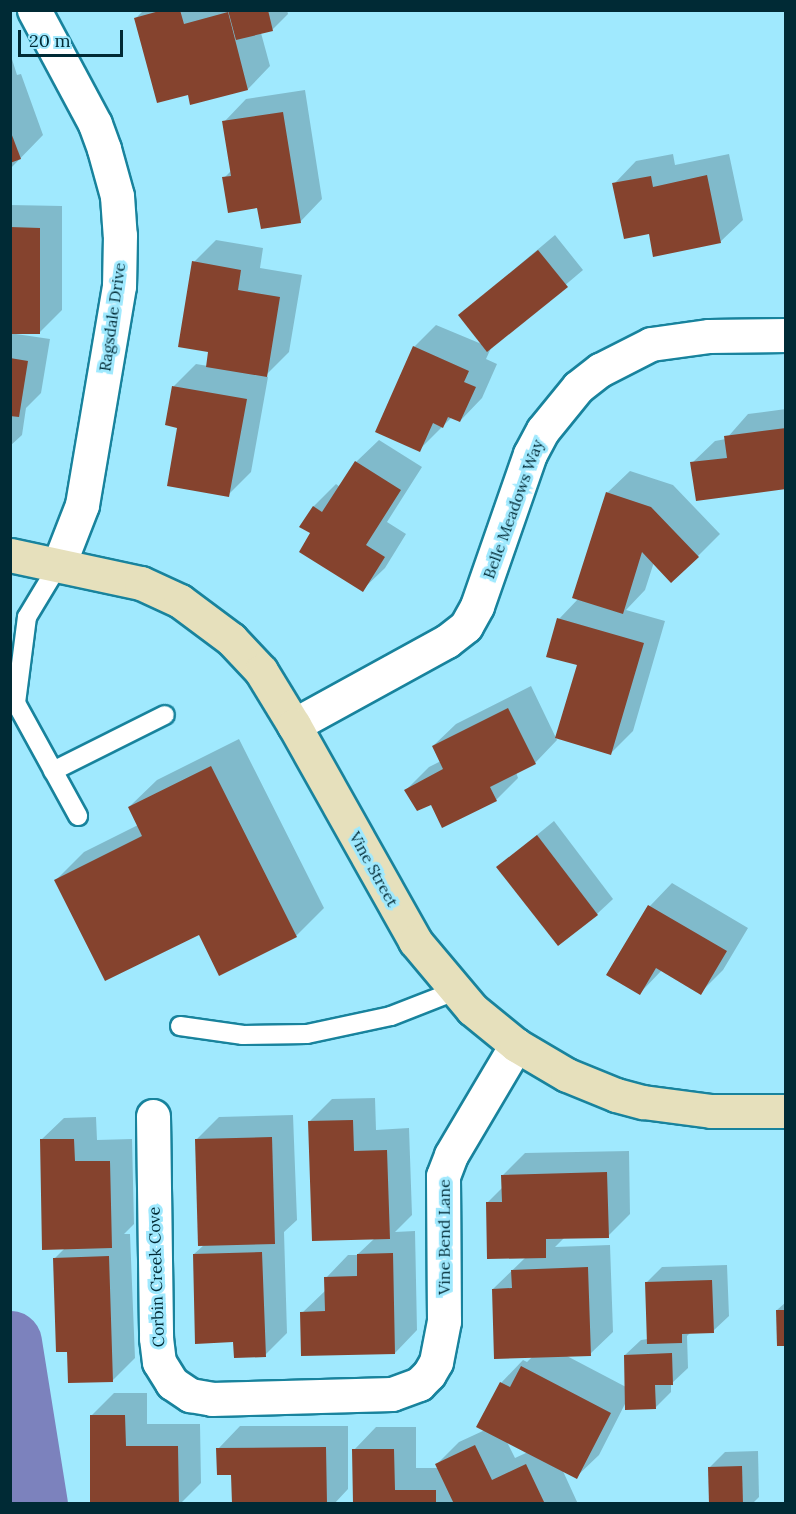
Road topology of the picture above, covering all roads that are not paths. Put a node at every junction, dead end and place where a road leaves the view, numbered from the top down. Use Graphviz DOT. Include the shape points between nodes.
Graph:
graph roads {
  1 [pos="34,10"];
  2 [pos="786,335"];
  3 [pos="10,555"];
  4 [pos="59,564"];
  5 [pos="165,715"];
  6 [pos="294,725"];
  7 [pos="53,771"];
  8 [pos="78,816"];
  9 [pos="455,991"];
  10 [pos="180,1026"];
  11 [pos="516,1045"];
  12 [pos="786,1111"];
  13 [pos="153,1116"];
  14 [pos="429,1374"];
  1 -- 4 [label="street, Ragsdale Drive" via="104,149 117,196 120,235 118,286 82,505"];
  2 -- 6 [label="street, Belle Meadows Way" via="709,336 651,344 608,365 578,387 543,430 530,454 477,606 466,626 447,641"];
  3 -- 4 [label="street, Vine Street"];
  4 -- 6 [label="street, Vine Street" via="141,583 197,612 261,671"];
  4 -- 7 [label="lane" via="27,616 16,703"];
  5 -- 7 [label="lane"];
  6 -- 9 [label="street, Vine Street" via="405,925"];
  7 -- 8 [label="lane"];
  9 -- 10 [label="lane" via="391,1016 307,1034 243,1035"];
  9 -- 11 [label="street, Vine Street" via="491,1027"];
  11 -- 12 [label="street, Vine Street" via="575,1078 643,1102 711,1111"];
  11 -- 14 [label="street, Vine Bend Lane" via="451,1155 443,1176 444,1328 441,1348"];
  13 -- 14 [label="street, Corbin Creek Cove" via="156,1338 159,1362 172,1383 189,1395 212,1399 378,1395 405,1390"];
}
